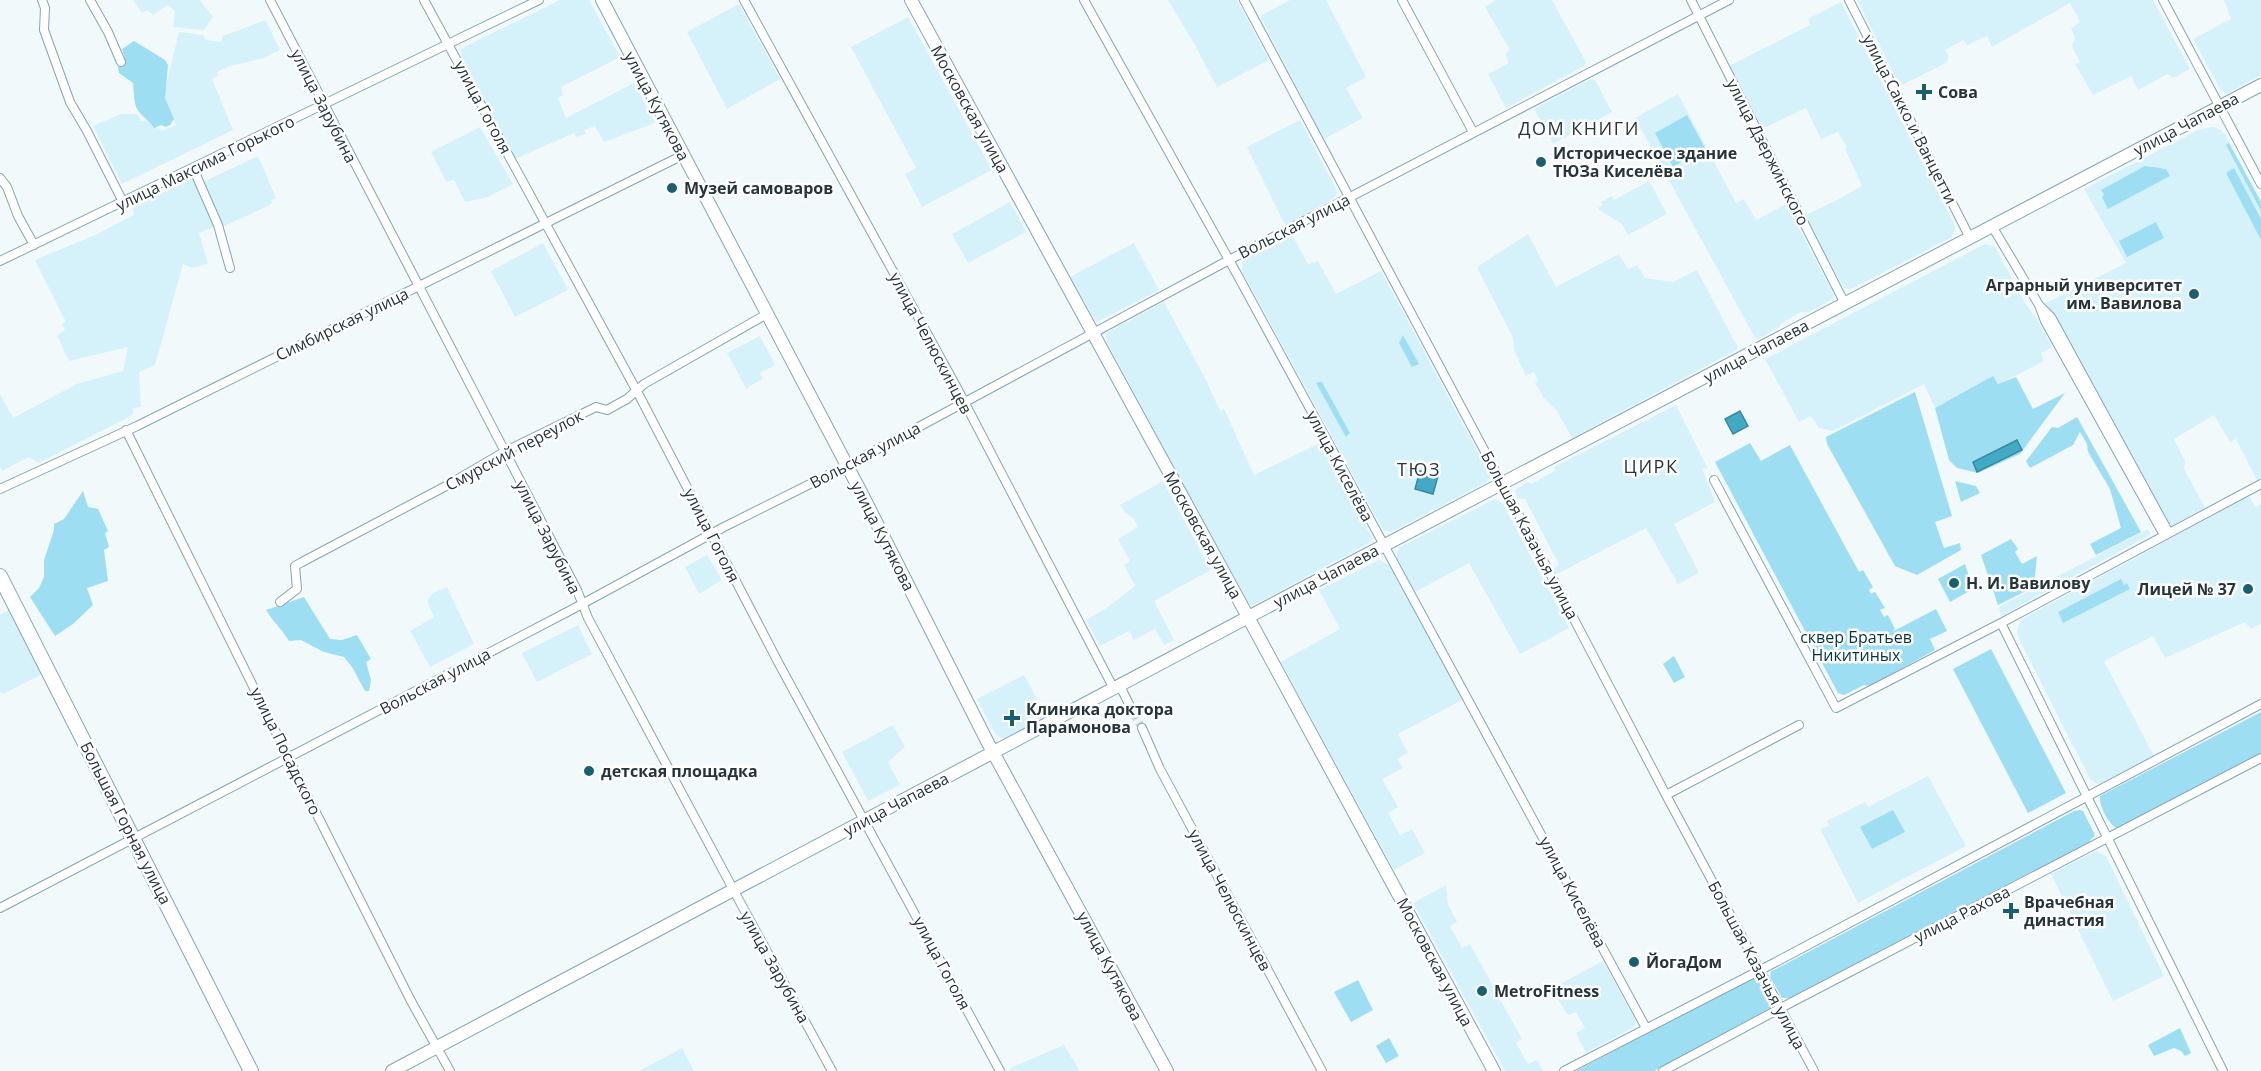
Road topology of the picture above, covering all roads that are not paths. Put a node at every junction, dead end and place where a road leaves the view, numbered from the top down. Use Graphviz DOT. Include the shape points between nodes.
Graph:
graph roads {
  1 [pos="42,0"];
  2 [pos="90,0"];
  3 [pos="270,0"];
  4 [pos="423,0"];
  5 [pos="539,0"];
  6 [pos="602,0"];
  7 [pos="744,0"];
  8 [pos="911,0"];
  9 [pos="1084,0"];
  10 [pos="1244,0"];
  11 [pos="1402,0"];
  12 [pos="1690,0"];
  13 [pos="1729,0"];
  14 [pos="1849,0"];
  15 [pos="2163,0"];
  16 [pos="1698,16"];
  17 [pos="448,44"];
  18 [pos="122,62"];
  19 [pos="2261,85"];
  20 [pos="324,105"];
  21 [pos="2219,107"];
  22 [pos="1473,132"];
  23 [pos="683,155"];
  24 [pos="193,168"];
  25 [pos="0,178"];
  26 [pos="2261,184"];
  27 [pos="1349,198"];
  28 [pos="123,202"];
  29 [pos="545,224"];
  30 [pos="1992,226"];
  31 [pos="1970,238"];
  32 [pos="34,245"];
  33 [pos="1229,260"];
  34 [pos="0,261"];
  35 [pos="230,268"];
  36 [pos="419,287"];
  37 [pos="1845,304"];
  38 [pos="767,314"];
  39 [pos="1092,333"];
  40 [pos="636,389"];
  41 [pos="964,402"];
  42 [pos="126,430"];
  43 [pos="504,452"];
  44 [pos="846,466"];
  45 [pos="1714,480"];
  46 [pos="1503,484"];
  47 [pos="2261,484"];
  48 [pos="0,489"];
  49 [pos="2167,534"];
  50 [pos="711,535"];
  51 [pos="1384,546"];
  52 [pos="0,576"];
  53 [pos="280,602"];
  54 [pos="582,604"];
  55 [pos="1248,617"];
  56 [pos="2001,623"];
  57 [pos="1117,688"];
  58 [pos="2261,704"];
  59 [pos="1133,712"];
  60 [pos="1799,725"];
  61 [pos="1142,728"];
  62 [pos="994,752"];
  63 [pos="288,758"];
  64 [pos="2261,758"];
  65 [pos="1666,795"];
  66 [pos="2087,797"];
  67 [pos="865,821"];
  68 [pos="134,838"];
  69 [pos="2108,838"];
  70 [pos="734,891"];
  71 [pos="1,904"];
  72 [pos="1760,970"];
  73 [pos="1780,1008"];
  74 [pos="1646,1028"];
  75 [pos="437,1047"];
  76 [pos="251,1071"];
  77 [pos="392,1071"];
  78 [pos="450,1071"];
  79 [pos="832,1071"];
  80 [pos="1000,1071"];
  81 [pos="1167,1071"];
  82 [pos="1322,1071"];
  83 [pos="1494,1071"];
  84 [pos="1564,1071"];
  85 [pos="1663,1071"];
  86 [pos="1814,1071"];
  87 [pos="2223,1071"];
  1 -- 28 [label="street" via="44,30 70,102"];
  2 -- 18 [label="street"];
  3 -- 20 [label="street, улица Зарубина"];
  4 -- 17 [label="street, улица Гоголя"];
  5 -- 17 [label="street, улица Максима Горького"];
  6 -- 23 [label="street, улица Кутякова"];
  7 -- 41 [label="street, улица Челюскинцев"];
  8 -- 39 [label="street, Московская улица"];
  9 -- 33 [label="street, улица Киселёва"];
  10 -- 27 [label="street, Большая Казачья улица"];
  11 -- 22 [label="street"];
  12 -- 16 [label="street, улица Дзержинского"];
  13 -- 16 [label="street, Вольская улица"];
  14 -- 31 [label="street, улица Сакко и Ванцетти"];
  15 -- 21 [label="street"];
  16 -- 22 [label="street, Вольская улица"];
  16 -- 37 [label="street, улица Дзержинского"];
  17 -- 20 [label="street, улица Максима Горького"];
  17 -- 29 [label="street, улица Гоголя"];
  19 -- 21 [label="street, улица Чапаева"];
  20 -- 24 [label="street, улица Максима Горького"];
  20 -- 36 [label="street, улица Зарубина"];
  21 -- 26 [label="street"];
  21 -- 30 [label="street, улица Чапаева"];
  22 -- 27 [label="street, Вольская улица"];
  23 -- 29 [label="street, Симбирская улица"];
  23 -- 38 [label="street, улица Кутякова"];
  24 -- 28 [label="street, улица Максима Горького"];
  24 -- 35 [label="street" via="212,208"];
  25 -- 32 [label="street"];
  27 -- 33 [label="street, Вольская улица"];
  27 -- 46 [label="street, Большая Казачья улица"];
  28 -- 32 [label="street, улица Максима Горького"];
  29 -- 36 [label="street, Симбирская улица"];
  29 -- 40 [label="street, улица Гоголя"];
  30 -- 31 [label="street, улица Чапаева"];
  30 -- 49 [label="street" via="2038,305 2051,317"];
  31 -- 37 [label="street, улица Чапаева"];
  32 -- 34 [label="street, улица Максима Горького"];
  33 -- 39 [label="street, Вольская улица"];
  33 -- 51 [label="street, улица Киселёва"];
  36 -- 42 [label="street, Симбирская улица"];
  36 -- 43 [label="street, улица Зарубина"];
  37 -- 46 [label="street, улица Чапаева"];
  38 -- 40 [label="street, Смурский переулок"];
  38 -- 44 [label="street, улица Кутякова"];
  39 -- 41 [label="street, Вольская улица"];
  39 -- 55 [label="street, Московская улица"];
  40 -- 43 [label="street, Смурский переулок" via="607,410 596,407"];
  40 -- 50 [label="street, улица Гоголя"];
  41 -- 44 [label="street, Вольская улица"];
  41 -- 57 [label="street, улица Челюскинцев"];
  42 -- 48 [label="street, Симбирская улица"];
  42 -- 63 [label="street, улица Посадского"];
  43 -- 53 [label="street, Смурский переулок" via="295,566 297,589"];
  43 -- 54 [label="street, улица Зарубина"];
  44 -- 50 [label="street, Вольская улица"];
  44 -- 62 [label="street, улица Кутякова"];
  45 -- 56 [label="street" via="1836,708"];
  46 -- 51 [label="street, улица Чапаева"];
  46 -- 65 [label="street, Большая Казачья улица"];
  47 -- 49 [label="street"];
  49 -- 56 [label="street"];
  50 -- 54 [label="street, Вольская улица"];
  50 -- 67 [label="street, улица Гоголя"];
  51 -- 55 [label="street, улица Чапаева"];
  51 -- 74 [label="street, улица Киселёва"];
  52 -- 68 [label="main road, Большая Горная улица"];
  54 -- 63 [label="street, Вольская улица"];
  54 -- 70 [label="street, улица Зарубина"];
  55 -- 57 [label="street, улица Чапаева"];
  55 -- 83 [label="street, Московская улица"];
  56 -- 66 [label="street"];
  57 -- 59 [label="street, улица Челюскинцев"];
  57 -- 62 [label="street, улица Чапаева"];
  58 -- 66 [label="street"];
  60 -- 65 [label="street"];
  61 -- 82 [label="street, улица Челюскинцев" via="1160,769"];
  62 -- 67 [label="street, улица Чапаева"];
  62 -- 81 [label="street, улица Кутякова"];
  63 -- 68 [label="street, Вольская улица"];
  63 -- 75 [label="street, улица Посадского"];
  64 -- 69 [label="street, улица Рахова"];
  65 -- 72 [label="street, Большая Казачья улица"];
  66 -- 69 [label="street"];
  66 -- 72 [label="street"];
  67 -- 70 [label="street, улица Чапаева"];
  67 -- 80 [label="street, улица Гоголя"];
  68 -- 71 [label="street, Вольская улица"];
  68 -- 76 [label="main road, Большая Горная улица"];
  69 -- 73 [label="street, улица Рахова"];
  69 -- 87 [label="street"];
  70 -- 75 [label="street, улица Чапаева"];
  70 -- 79 [label="street, улица Зарубина"];
  72 -- 73 [label="street, Большая Казачья улица"];
  72 -- 74 [label="street"];
  73 -- 85 [label="street, улица Рахова"];
  73 -- 86 [label="street, Большая Казачья улица"];
  74 -- 84 [label="street"];
  75 -- 77 [label="street, улица Чапаева"];
  75 -- 78 [label="street, улица Посадского"];
}
